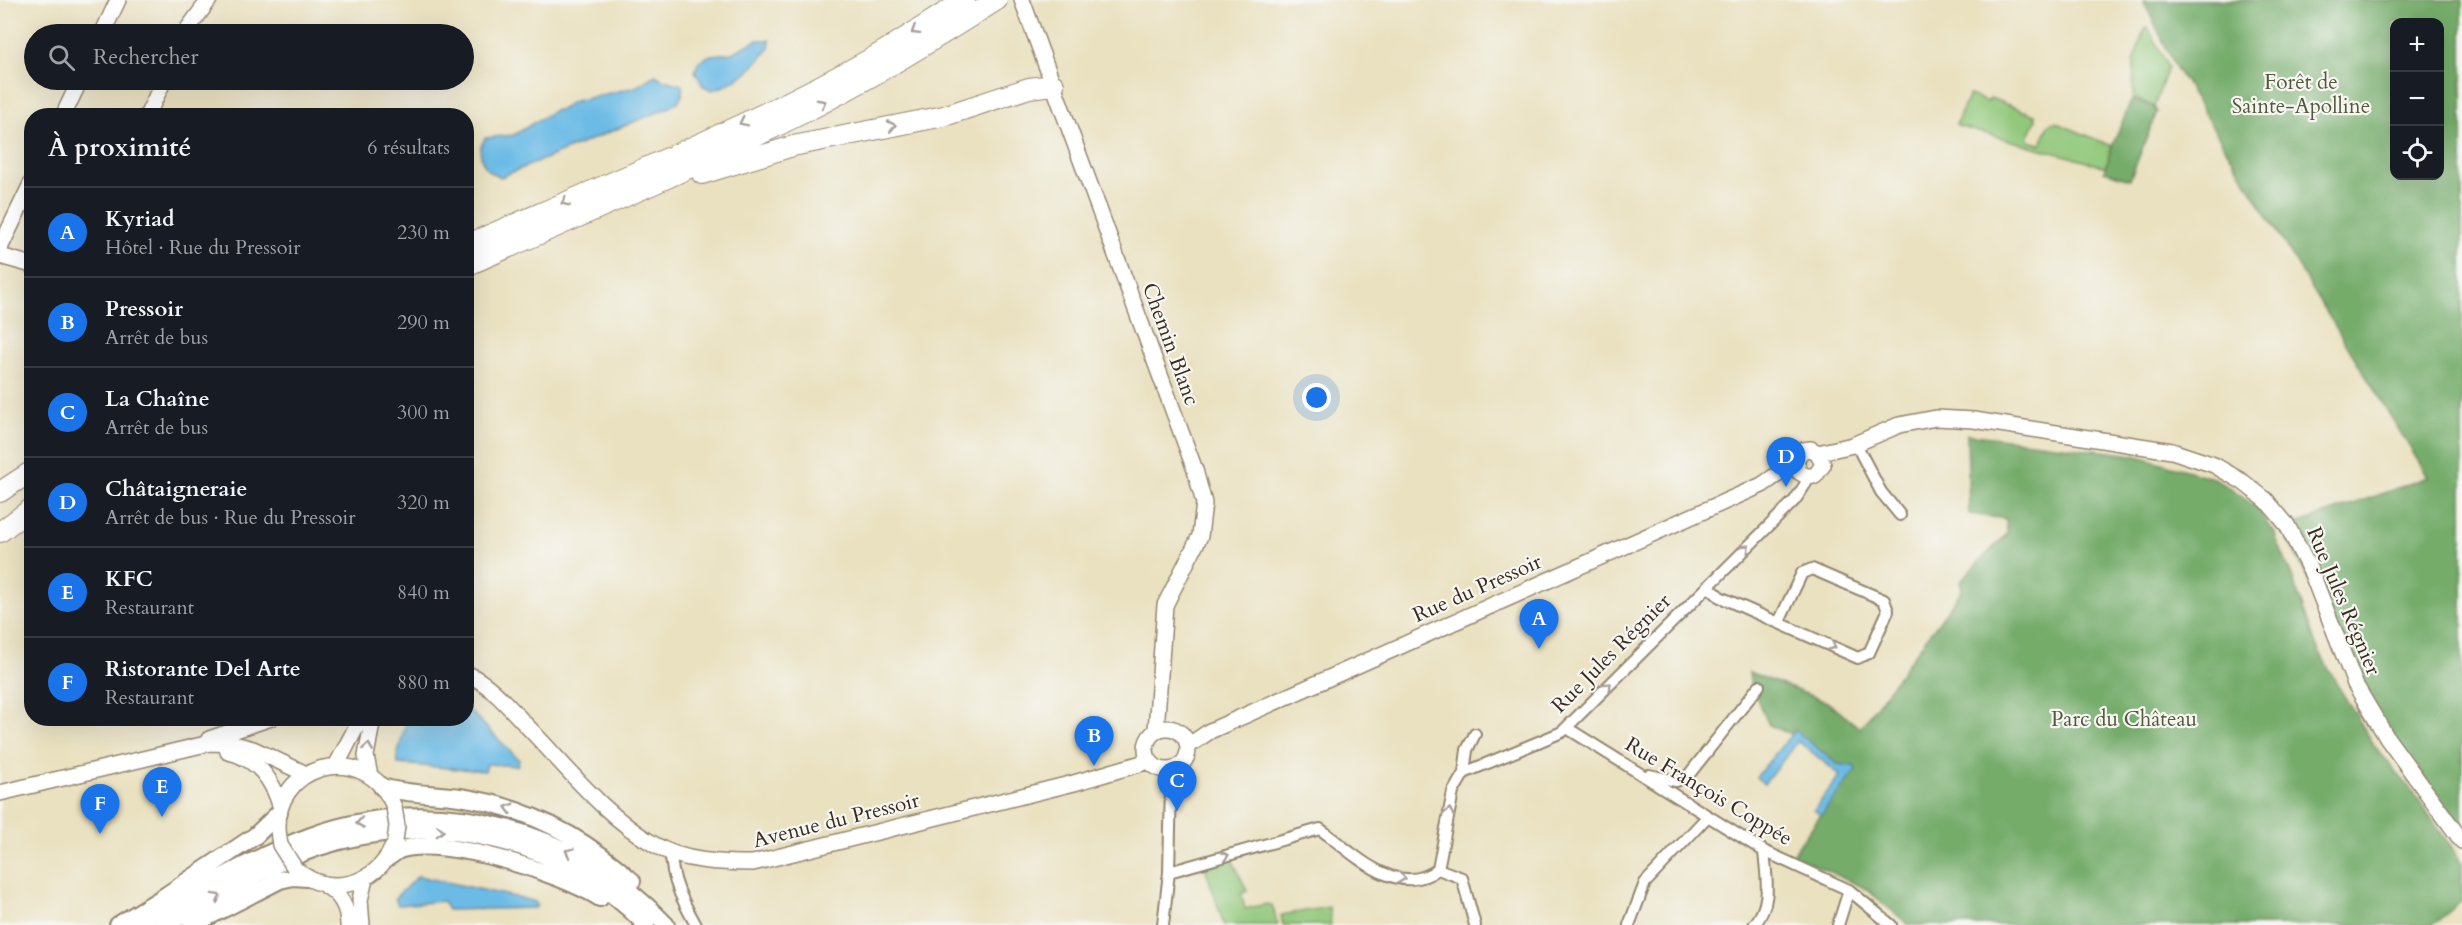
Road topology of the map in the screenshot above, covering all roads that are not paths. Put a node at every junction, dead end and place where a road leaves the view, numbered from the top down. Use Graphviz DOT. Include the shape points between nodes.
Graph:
graph roads {
  1 [pos="118,0"];
  2 [pos="128,0"];
  3 [pos="209,0"];
  4 [pos="965,0"];
  5 [pos="997,0"];
  6 [pos="1024,5"];
  7 [pos="107,24"];
  8 [pos="116,24"];
  9 [pos="191,24"];
  10 [pos="1054,85"];
  11 [pos="75,90"];
  12 [pos="85,90"];
  13 [pos="159,90"];
  14 [pos="67,108"];
  15 [pos="77,108"];
  16 [pos="151,108"];
  17 [pos="636,191"];
  18 [pos="24,201"];
  19 [pos="24,217"];
  20 [pos="474,242"];
  21 [pos="2,254"];
  22 [pos="474,262"];
  23 [pos="24,263"];
  24 [pos="1854,444"];
  25 [pos="1821,459"];
  26 [pos="1796,460"];
  27 [pos="24,476"];
  28 [pos="1806,476"];
  29 [pos="1762,485"];
  30 [pos="0,492"];
  31 [pos="24,502"];
  32 [pos="24,514"];
  33 [pos="1900,515"];
  34 [pos="0,519"];
  35 [pos="0,532"];
  36 [pos="1708,586"];
  37 [pos="1779,622"];
  38 [pos="474,667"];
  39 [pos="474,679"];
  40 [pos="1759,686"];
  41 [pos="248,726"];
  42 [pos="357,726"];
  43 [pos="372,726"];
  44 [pos="1567,728"];
  45 [pos="1173,734"];
  46 [pos="1475,734"];
  47 [pos="552,751"];
  48 [pos="169,753"];
  49 [pos="1147,754"];
  50 [pos="336,766"];
  51 [pos="1170,769"];
  52 [pos="1639,772"];
  53 [pos="1464,773"];
  54 [pos="306,774"];
  55 [pos="376,781"];
  56 [pos="0,794"];
  57 [pos="0,800"];
  58 [pos="280,809"];
  59 [pos="1707,817"];
  60 [pos="2462,841"];
  61 [pos="1764,851"];
  62 [pos="671,852"];
  63 [pos="687,856"];
  64 [pos="387,858"];
  65 [pos="1438,869"];
  66 [pos="1169,872"];
  67 [pos="307,878"];
  68 [pos="365,879"];
  69 [pos="676,883"];
  70 [pos="324,885"];
  71 [pos="1849,890"];
  72 [pos="118,925"];
  73 [pos="137,925"];
  74 [pos="165,925"];
  75 [pos="192,925"];
  76 [pos="348,925"];
  77 [pos="362,925"];
  78 [pos="633,925"];
  79 [pos="646,925"];
  80 [pos="666,925"];
  81 [pos="674,925"];
  82 [pos="696,925"];
  83 [pos="1163,925"];
  84 [pos="1475,925"];
  85 [pos="1629,925"];
  86 [pos="1754,925"];
  87 [pos="1838,925"];
  88 [pos="1891,925"];
  1 -- 7 [label="street"];
  2 -- 8 [label="street"];
  3 -- 9 [label="street"];
  4 -- 20 [label="highway, one-way" via="872,57 779,105 685,151"];
  17 -- 5 [label="highway, one-way" via="798,116 884,70"];
  6 -- 10 [label="street, Chemin Blanc"];
  17 -- 10 [label="highway, one-way" via="664,187 793,146 944,116 1029,88"];
  10 -- 45 [label="street, Chemin Blanc" via="1204,503 1200,536 1164,605 1158,708"];
  11 -- 14 [label="street"];
  12 -- 15 [label="street"];
  13 -- 16 [label="street"];
  17 -- 22 [label="highway"];
  18 -- 21 [label="street"];
  19 -- 21 [label="street"];
  21 -- 23 [label="street"];
  24 -- 25 [label="street"];
  24 -- 33 [label="street" via="1881,492"];
  24 -- 60 [label="street, Rue Jules Régnier" via="1899,425 1936,418 1974,420 2172,452 2214,465 2243,482 2266,500 2287,525 2312,574 2355,684 2387,738"];
  25 -- 26 [label="street" via="1811,449 1803,450"];
  25 -- 28 [label="street" via="1819,473"];
  26 -- 28 [label="street" via="1797,469"];
  26 -- 29 [label="street, Rue du Pressoir"];
  27 -- 30 [label="highway"];
  28 -- 29 [label="street, Rue du Pressoir"];
  36 -- 28 [label="street, Rue Jules Régnier, one-way" via="1795,500"];
  29 -- 45 [label="street, Rue du Pressoir" via="1210,731"];
  31 -- 34 [label="highway"];
  32 -- 35 [label="highway"];
  36 -- 37 [label="street" via="1720,597"];
  44 -- 36 [label="street, Rue Jules Régnier, one-way"];
  37 -- 37 [label="street, one-way" via="1858,658 1869,653 1888,611 1884,600 1812,569 1802,573"];
  38 -- 47 [label="street, Avenue du Pressoir" via="500,686 540,729"];
  39 -- 47 [label="street, Avenue du Pressoir" via="492,691"];
  40 -- 52 [label="street" via="1687,777 1676,781"];
  41 -- 48 [label="street"];
  42 -- 50 [label="street"];
  55 -- 43 [label="street, one-way" via="366,756"];
  44 -- 52 [label="street, Rue François Coppée"];
  44 -- 53 [label="street, Rue Jules Régnier"];
  45 -- 49 [label="street, Avenue du Pressoir" via="1150,734"];
  45 -- 51 [label="street" via="1186,759"];
  46 -- 53 [label="street" via="1467,750"];
  47 -- 62 [label="street, Avenue du Pressoir" via="611,814"];
  48 -- 54 [label="street" via="210,743 234,744"];
  48 -- 56 [label="street"];
  49 -- 51 [label="street"];
  49 -- 63 [label="street, Avenue du Pressoir" via="1126,768 1074,783 753,863"];
  50 -- 54 [label="street"];
  50 -- 55 [label="street" via="355,768"];
  51 -- 66 [label="street"];
  52 -- 59 [label="street, Rue François Coppée"];
  65 -- 53 [label="street, one-way" via="1453,792"];
  54 -- 58 [label="street" via="290,787"];
  55 -- 64 [label="street, bridge" via="394,807 397,826"];
  81 -- 55 [label="main road, one-way" via="612,862 555,826 493,804 408,793"];
  57 -- 58 [label="street" via="216,751 231,752 256,765 276,790"];
  58 -- 67 [label="street, bridge" via="276,825 280,845 294,867"];
  58 -- 72 [label="main road" via="255,836"];
  59 -- 61 [label="street, Rue François Coppée"];
  59 -- 85 [label="street" via="1645,883"];
  61 -- 71 [label="street, Rue François Coppée"];
  61 -- 86 [label="street" via="1768,899 1763,915"];
  62 -- 63 [label="street, Avenue du Pressoir"];
  62 -- 69 [label="street"];
  63 -- 69 [label="street"];
  64 -- 68 [label="street"];
  64 -- 78 [label="main road" via="399,850 426,847 492,856 581,887"];
  66 -- 65 [label="street, one-way" via="1320,829 1382,873 1401,880 1417,880"];
  65 -- 84 [label="street" via="1462,878"];
  66 -- 83 [label="street"];
  67 -- 70 [label="street"];
  67 -- 75 [label="main road" via="280,880"];
  68 -- 70 [label="street" via="344,886"];
  68 -- 77 [label="street" via="360,900"];
  69 -- 82 [label="street"];
  70 -- 76 [label="street" via="337,892 346,909"];
  71 -- 87 [label="street"];
  71 -- 88 [label="street, Rue François Coppée"];
  80 -- 73 [label="main road, one-way" via="590,862 554,845 488,823 420,816 348,825 278,849"];
  74 -- 79 [label="main road, one-way" via="254,876 318,847 356,836 410,830 485,836 531,849 587,877"];
}
